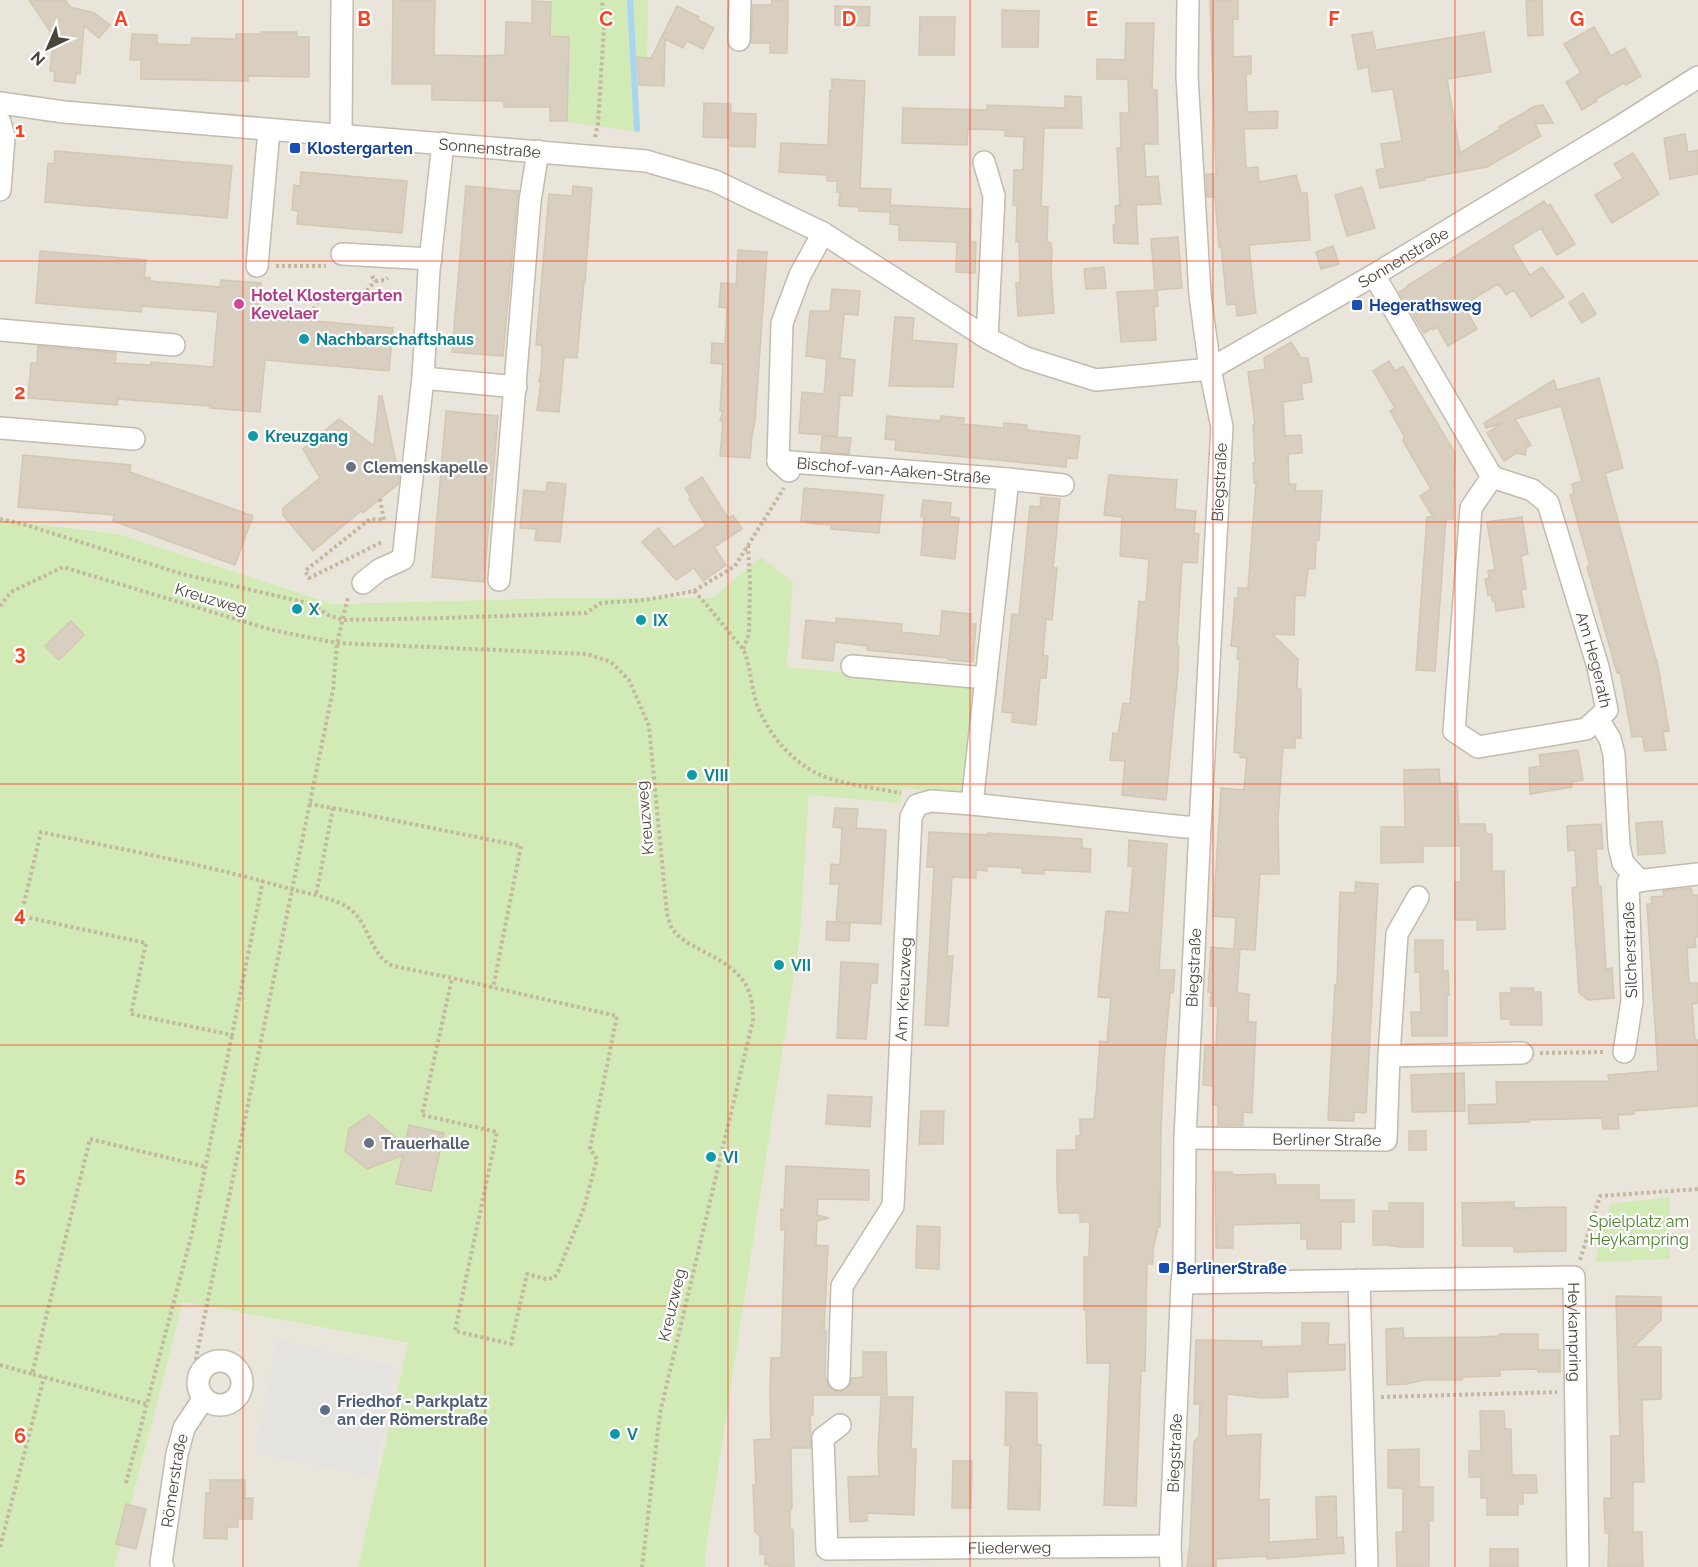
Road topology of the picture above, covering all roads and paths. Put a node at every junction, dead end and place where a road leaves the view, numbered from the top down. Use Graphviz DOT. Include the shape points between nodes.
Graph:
graph roads {
  1 [pos="342,0"];
  2 [pos="602,0"];
  3 [pos="740,0"];
  4 [pos="1188,0"];
  5 [pos="739,40"];
  6 [pos="1698,77"];
  7 [pos="0,103"];
  8 [pos="0,122"];
  9 [pos="269,130"];
  10 [pos="341,135"];
  11 [pos="443,143"];
  12 [pos="538,152"];
  13 [pos="592,155"];
  14 [pos="984,162"];
  15 [pos="0,190"];
  16 [pos="823,233"];
  17 [pos="342,254"];
  18 [pos="431,259"];
  19 [pos="257,266"];
  20 [pos="1374,275"];
  21 [pos="375,281"];
  22 [pos="312,321"];
  23 [pos="0,330"];
  24 [pos="987,338"];
  25 [pos="174,345"];
  26 [pos="1210,369"];
  27 [pos="423,378"];
  28 [pos="516,387"];
  29 [pos="0,428"];
  30 [pos="134,439"];
  31 [pos="786,468"];
  32 [pos="1492,477"];
  33 [pos="1008,479"];
  34 [pos="1063,485"];
  35 [pos="380,499"];
  36 [pos="0,519"];
  37 [pos="382,542"];
  38 [pos="748,546"];
  39 [pos="499,580"];
  40 [pos="363,583"];
  41 [pos="694,591"];
  42 [pos="0,606"];
  43 [pos="343,620"];
  44 [pos="337,643"];
  45 [pos="743,649"];
  46 [pos="852,666"];
  47 [pos="986,678"];
  48 [pos="1598,719"];
  49 [pos="931,801"];
  50 [pos="309,804"];
  51 [pos="972,804"];
  52 [pos="333,808"];
  53 [pos="1200,827"];
  54 [pos="1698,874"];
  55 [pos="263,880"];
  56 [pos="1640,880"];
  57 [pos="292,889"];
  58 [pos="315,896"];
  59 [pos="1418,897"];
  60 [pos="452,978"];
  61 [pos="493,988"];
  62 [pos="232,1035"];
  63 [pos="1624,1052"];
  64 [pos="1522,1053"];
  65 [pos="1389,1056"];
  66 [pos="1185,1138"];
  67 [pos="206,1167"];
  68 [pos="1698,1189"];
  69 [pos="1574,1277"];
  70 [pos="1359,1280"];
  71 [pos="1182,1283"];
  72 [pos="0,1365"];
  73 [pos="203,1370"];
  74 [pos="32,1374"];
  75 [pos="44,1377"];
  76 [pos="839,1379"];
  77 [pos="1576,1392"];
  78 [pos="1362,1397"];
  79 [pos="204,1398"];
  80 [pos="146,1404"];
  81 [pos="840,1425"];
  82 [pos="126,1483"];
  83 [pos="0,1547"];
  84 [pos="1170,1557"];
  85 [pos="847,1558"];
  86 [pos="163,1567"];
  87 [pos="642,1567"];
  88 [pos="1367,1567"];
  89 [pos="1578,1567"];
  1 -- 10 [label="street"];
  2 -- 13 [label="path" via="598,124"];
  3 -- 5 [label="street"];
  4 -- 26 [label="street" via="1192,169 1200,295"];
  6 -- 20 [label="street, Sonnenstraße"];
  7 -- 9 [label="street, Sonnenstraße"];
  8 -- 15 [label="street" via="4,137"];
  9 -- 10 [label="street, Sonnenstraße"];
  9 -- 19 [label="street"];
  10 -- 11 [label="street, Sonnenstraße"];
  11 -- 12 [label="street, Sonnenstraße"];
  11 -- 18 [label="street"];
  12 -- 13 [label="street, Sonnenstraße"];
  12 -- 28 [label="street" via="530,201"];
  13 -- 16 [label="street, Sonnenstraße" via="646,161 715,181"];
  14 -- 24 [label="street" via="994,196"];
  16 -- 24 [label="street, Sonnenstraße"];
  16 -- 31 [label="street" via="800,275 782,323"];
  17 -- 18 [label="street"];
  18 -- 27 [label="street"];
  20 -- 26 [label="street, Sonnenstraße"];
  20 -- 32 [label="street"];
  21 -- 22 [label="path" via="365,293 320,300"];
  23 -- 25 [label="street"];
  24 -- 26 [label="street, Sonnenstraße" via="1026,358 1096,380"];
  26 -- 53 [label="street, Biegstraße" via="1222,427"];
  27 -- 28 [label="street"];
  27 -- 40 [label="street" via="403,559"];
  28 -- 39 [label="street"];
  29 -- 30 [label="street"];
  31 -- 33 [label="street, Bischof-van-Aaken-Straße"];
  31 -- 38 [label="path"];
  32 -- 48 [label="street, Am Hegerath" via="1532,490 1548,503 1598,667 1607,711"];
  32 -- 48 [label="street, Am Hegerath" via="1471,508 1454,731 1478,747 1586,729"];
  33 -- 34 [label="street, Bischof-van-Aaken-Straße"];
  33 -- 47 [label="street, Bischof-van-Aaken-Straße"];
  35 -- 37 [label="path" via="384,520 370,519 305,572 309,578"];
  36 -- 43 [label="path" via="182,573 312,604"];
  38 -- 41 [label="path" via="735,566"];
  38 -- 45 [label="path" via="749,634"];
  40 -- 43 [label="path" via="350,591"];
  41 -- 43 [label="path" via="601,603 586,613"];
  41 -- 45 [label="path"];
  42 -- 44 [label="path, Kreuzweg" via="11,592 63,567 272,630"];
  43 -- 44 [label="path"];
  44 -- 50 [label="path" via="333,690"];
  44 -- 87 [label="path, Kreuzweg" via="587,654 611,662 629,680 649,726 667,914 673,931 727,964 743,980 753,1003 753,1020 660,1413"];
  45 -- 49 [label="path" via="765,721 787,752 803,766 837,781"];
  46 -- 47 [label="street"];
  47 -- 51 [label="street, Bischof-van-Aaken-Straße"];
  48 -- 56 [label="street" via="1614,754 1623,863"];
  49 -- 51 [label="street"];
  49 -- 76 [label="street, Am Kreuzweg" via="917,805 911,817 893,1206 843,1286"];
  50 -- 52 [label="path"];
  50 -- 57 [label="path"];
  51 -- 53 [label="street"];
  52 -- 58 [label="path"];
  52 -- 61 [label="path" via="520,846"];
  53 -- 66 [label="street, Biegstraße"];
  54 -- 56 [label="street, Silcherstraße"];
  55 -- 57 [label="path"];
  55 -- 62 [label="path"];
  55 -- 62 [label="path" via="41,832 21,916 146,942 131,1014"];
  56 -- 63 [label="street, Silcherstraße" via="1628,882 1632,1001"];
  57 -- 58 [label="path"];
  57 -- 73 [label="path" via="196,1358"];
  58 -- 60 [label="path" via="346,906 358,915 375,949 387,963"];
  59 -- 65 [label="street, Berliner Straße" via="1397,934"];
  60 -- 61 [label="path"];
  60 -- 61 [label="path" via="422,1115 497,1132 455,1331 511,1344 527,1274 554,1278 584,1208 597,1160 590,1149 617,1016"];
  62 -- 67 [label="path"];
  63 -- 64 [label="path"];
  64 -- 65 [label="street"];
  65 -- 66 [label="street, Berliner Straße" via="1386,1140"];
  66 -- 71 [label="street, Biegstraße"];
  67 -- 74 [label="path" via="90,1138"];
  67 -- 80 [label="path"];
  68 -- 69 [label="path" via="1600,1196"];
  69 -- 70 [label="street, Heykampring"];
  69 -- 77 [label="street, Heykampring"];
  70 -- 71 [label="street, Heykampring"];
  70 -- 78 [label="street"];
  71 -- 84 [label="street, Biegstraße"];
  72 -- 74 [label="path"];
  73 -- 79 [label="street" via="198,1388"];
  73 -- 79 [label="street" via="214,1362 228,1363 238,1371 242,1385 228,1404 215,1405"];
  74 -- 75 [label="path"];
  75 -- 80 [label="path"];
  75 -- 83 [label="path"];
  77 -- 78 [label="path"];
  77 -- 89 [label="street, Heykampring"];
  78 -- 88 [label="street"];
  79 -- 86 [label="street, Römerstraße" via="184,1428 177,1454"];
  80 -- 82 [label="path"];
  81 -- 85 [label="street" via="823,1438 827,1549"];
  84 -- 85 [label="street, Fliederweg"];
}
